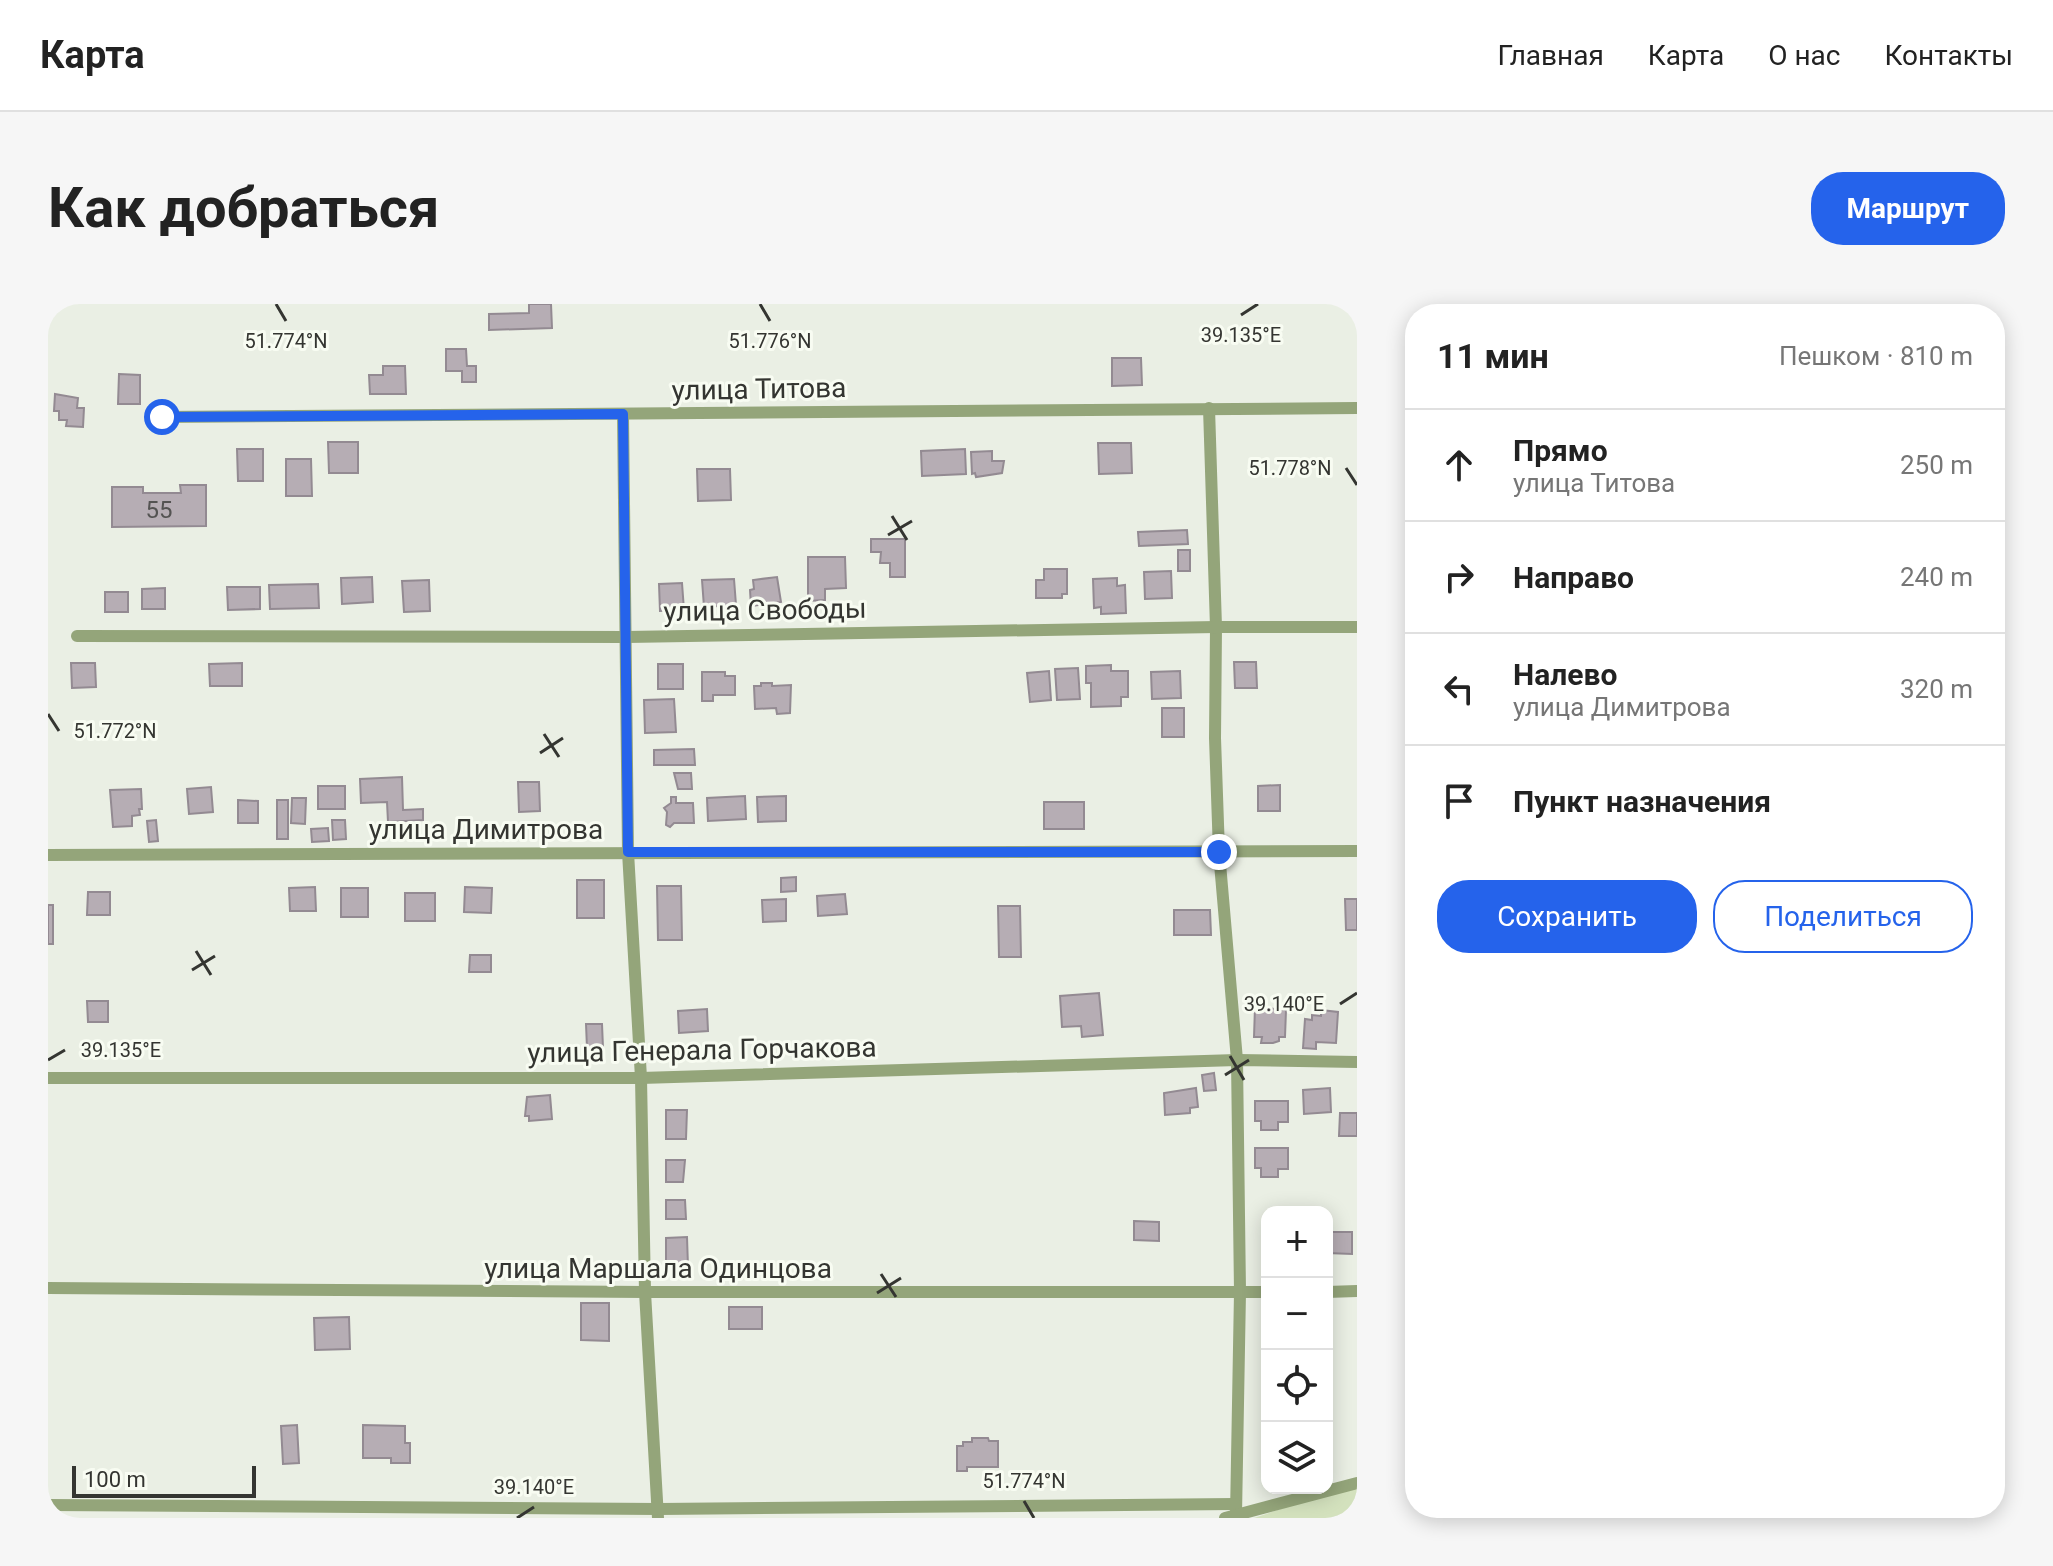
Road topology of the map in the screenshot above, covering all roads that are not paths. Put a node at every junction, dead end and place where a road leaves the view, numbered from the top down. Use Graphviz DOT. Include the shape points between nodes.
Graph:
graph roads {
  1 [pos="1209,408"];
  2 [pos="1357,408"];
  3 [pos="623,414"];
  4 [pos="162,417"];
  5 [pos="1216,627"];
  6 [pos="1357,627"];
  7 [pos="77,636"];
  8 [pos="627,637"];
  9 [pos="1357,851"];
  10 [pos="628,852"];
  11 [pos="1219,852"];
  12 [pos="48,855"];
  13 [pos="1237,1060"];
  14 [pos="1357,1062"];
  15 [pos="48,1078"];
  16 [pos="641,1078"];
  17 [pos="48,1288"];
  18 [pos="1357,1291"];
  19 [pos="645,1292"];
  20 [pos="1240,1292"];
  21 [pos="1261,1292"];
  22 [pos="1333,1292"];
  23 [pos="1357,1483"];
  24 [pos="48,1505"];
  25 [pos="1232,1512"];
  26 [pos="659,1514"];
  1 -- 2 [label="street, улица Титова"];
  1 -- 3 [label="street, улица Титова"];
  1 -- 5 [label="street"];
  3 -- 4 [label="street, улица Титова"];
  3 -- 8 [label="street"];
  5 -- 6 [label="street, улица Свободы"];
  5 -- 8 [label="street, улица Свободы"];
  5 -- 11 [label="street"];
  7 -- 8 [label="street, улица Свободы"];
  8 -- 10 [label="street"];
  9 -- 11 [label="street, улица Димитрова"];
  10 -- 11 [label="street, улица Димитрова"];
  10 -- 12 [label="street, улица Димитрова"];
  10 -- 16 [label="street"];
  11 -- 13 [label="street"];
  13 -- 14 [label="street, улица Генерала Горчакова"];
  13 -- 16 [label="street, улица Генерала Горчакова"];
  13 -- 20 [label="street"];
  15 -- 16 [label="street, улица Генерала Горчакова"];
  16 -- 19 [label="street"];
  17 -- 19 [label="street, улица Маршала Одинцова"];
  18 -- 22 [label="street"];
  19 -- 20 [label="street, улица Маршала Одинцова"];
  19 -- 26 [label="street"];
  20 -- 21 [label="street, улица Маршала Одинцова"];
  20 -- 25 [label="street"];
  23 -- 25 [label="street"];
  24 -- 26 [label="street"];
  25 -- 26 [label="street"];
}
